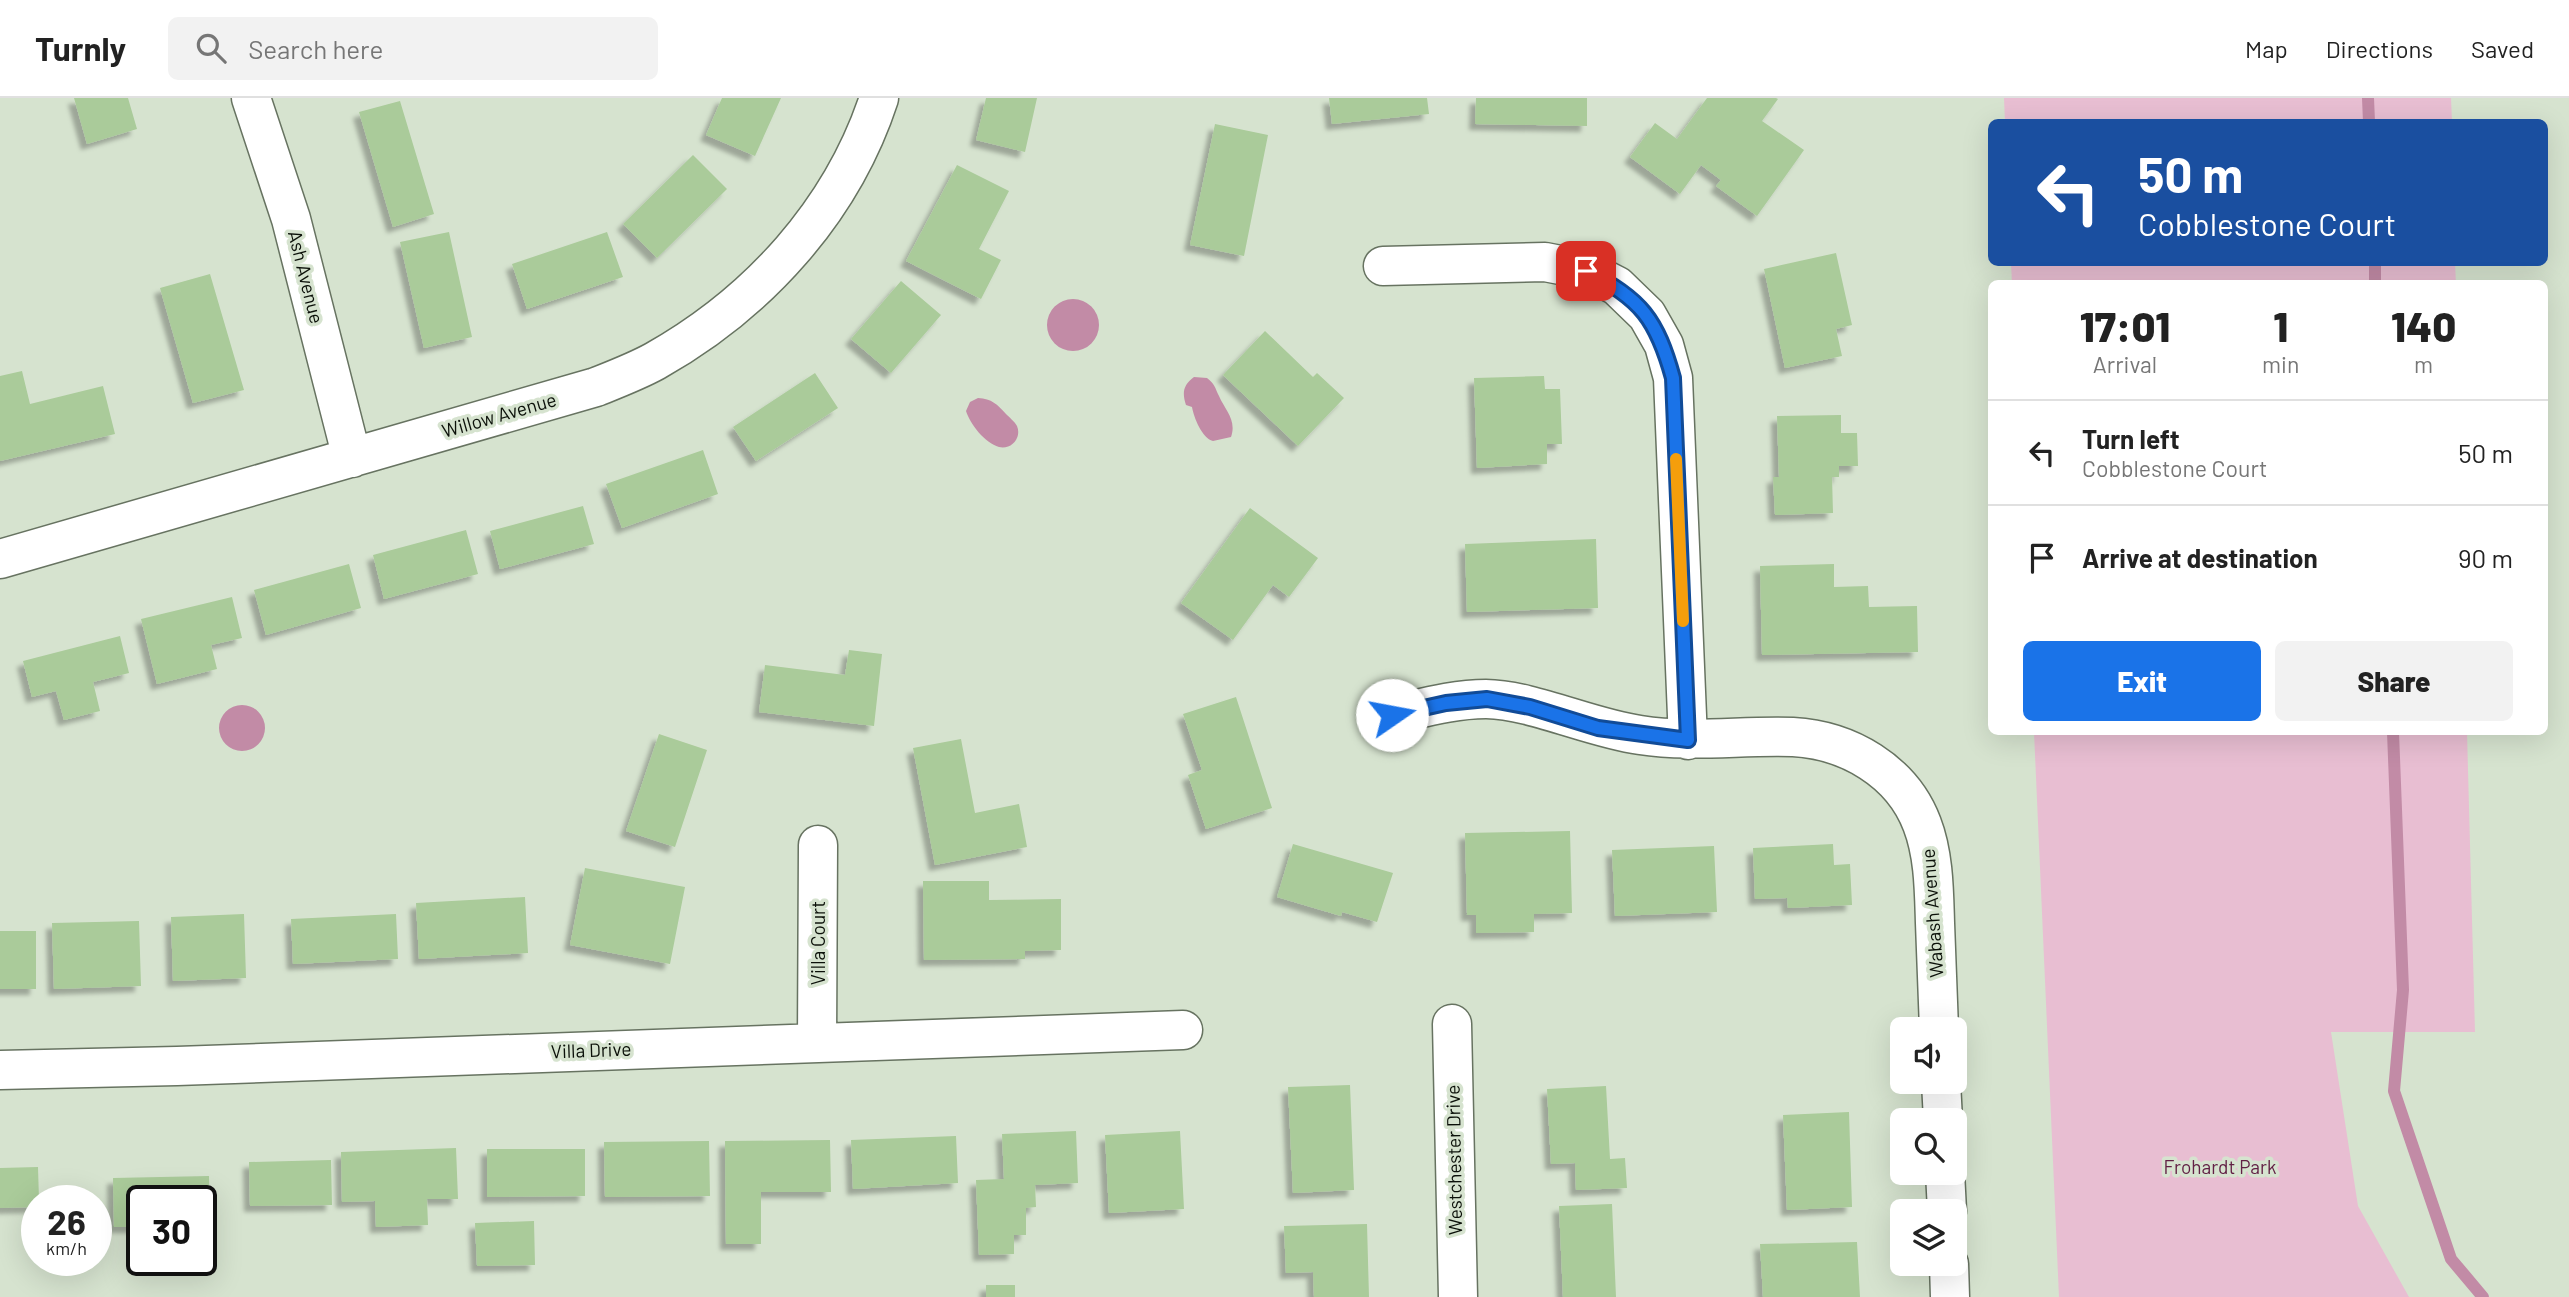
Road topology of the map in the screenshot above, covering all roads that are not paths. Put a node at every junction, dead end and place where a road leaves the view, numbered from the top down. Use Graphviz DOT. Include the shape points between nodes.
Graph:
graph roads {
  1 [pos="251,98"];
  2 [pos="879,98"];
  3 [pos="1383,266"];
  4 [pos="352,458"];
  5 [pos="0,559"];
  6 [pos="1392,715"];
  7 [pos="1688,740"];
  8 [pos="818,845"];
  9 [pos="1938,1017"];
  10 [pos="1452,1024"];
  11 [pos="1183,1030"];
  12 [pos="817,1042"];
  13 [pos="0,1070"];
  14 [pos="1949,1276"];
  15 [pos="1458,1297"];
  16 [pos="1950,1297"];
  1 -- 4 [label="street, Ash Avenue" via="291,219"];
  2 -- 4 [label="street, Willow Avenue" via="845,177 812,226 773,272 714,324 654,362 596,387"];
  3 -- 7 [label="street" via="1545,261 1586,271 1617,286 1647,315 1664,345 1673,378"];
  4 -- 5 [label="street, Willow Avenue"];
  6 -- 7 [label="street, Wabash Avenue" via="1487,699 1598,728"];
  7 -- 9 [label="street, Wabash Avenue" via="1819,740 1852,750 1882,769 1905,793 1922,824 1931,863"];
  8 -- 12 [label="street, Villa Court"];
  10 -- 15 [label="street, Westchester Drive"];
  11 -- 12 [label="street, Villa Drive"];
  12 -- 13 [label="street, Villa Drive"];
  14 -- 16 [label="street"];
}
